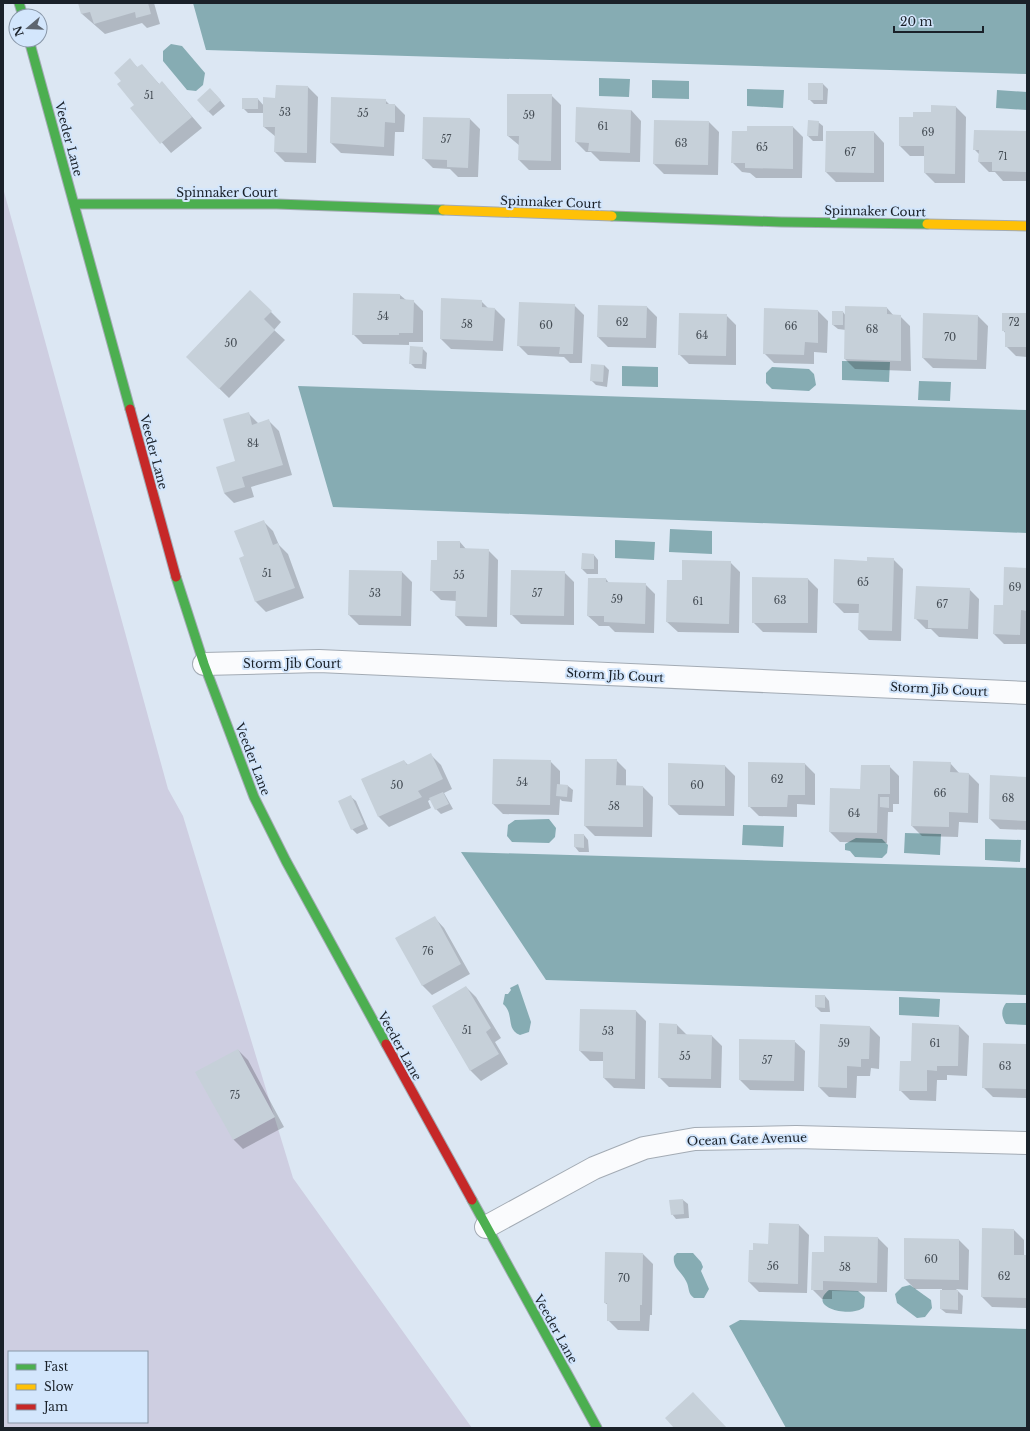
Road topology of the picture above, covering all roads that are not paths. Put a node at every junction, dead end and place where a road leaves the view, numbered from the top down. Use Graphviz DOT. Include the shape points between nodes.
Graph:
graph roads {
  1 [pos="32,48"];
  2 [pos="74,204"];
  3 [pos="1027,226"];
  4 [pos="204,664"];
  5 [pos="1027,693"];
  6 [pos="1027,1143"];
  7 [pos="486,1227"];
  8 [pos="597,1428"];
  1 -- 2 [label="street, Veeder Lane"];
  2 -- 3 [label="street, Spinnaker Court" via="277,204 781,222"];
  2 -- 4 [label="street, Veeder Lane" via="174,571"];
  4 -- 5 [label="street, Storm Jib Court" via="319,661"];
  4 -- 7 [label="street, Veeder Lane" via="254,797 286,862"];
  6 -- 7 [label="street, Ocean Gate Avenue" via="796,1137 695,1139 644,1148 594,1168"];
  7 -- 8 [label="street, Veeder Lane"];
}
